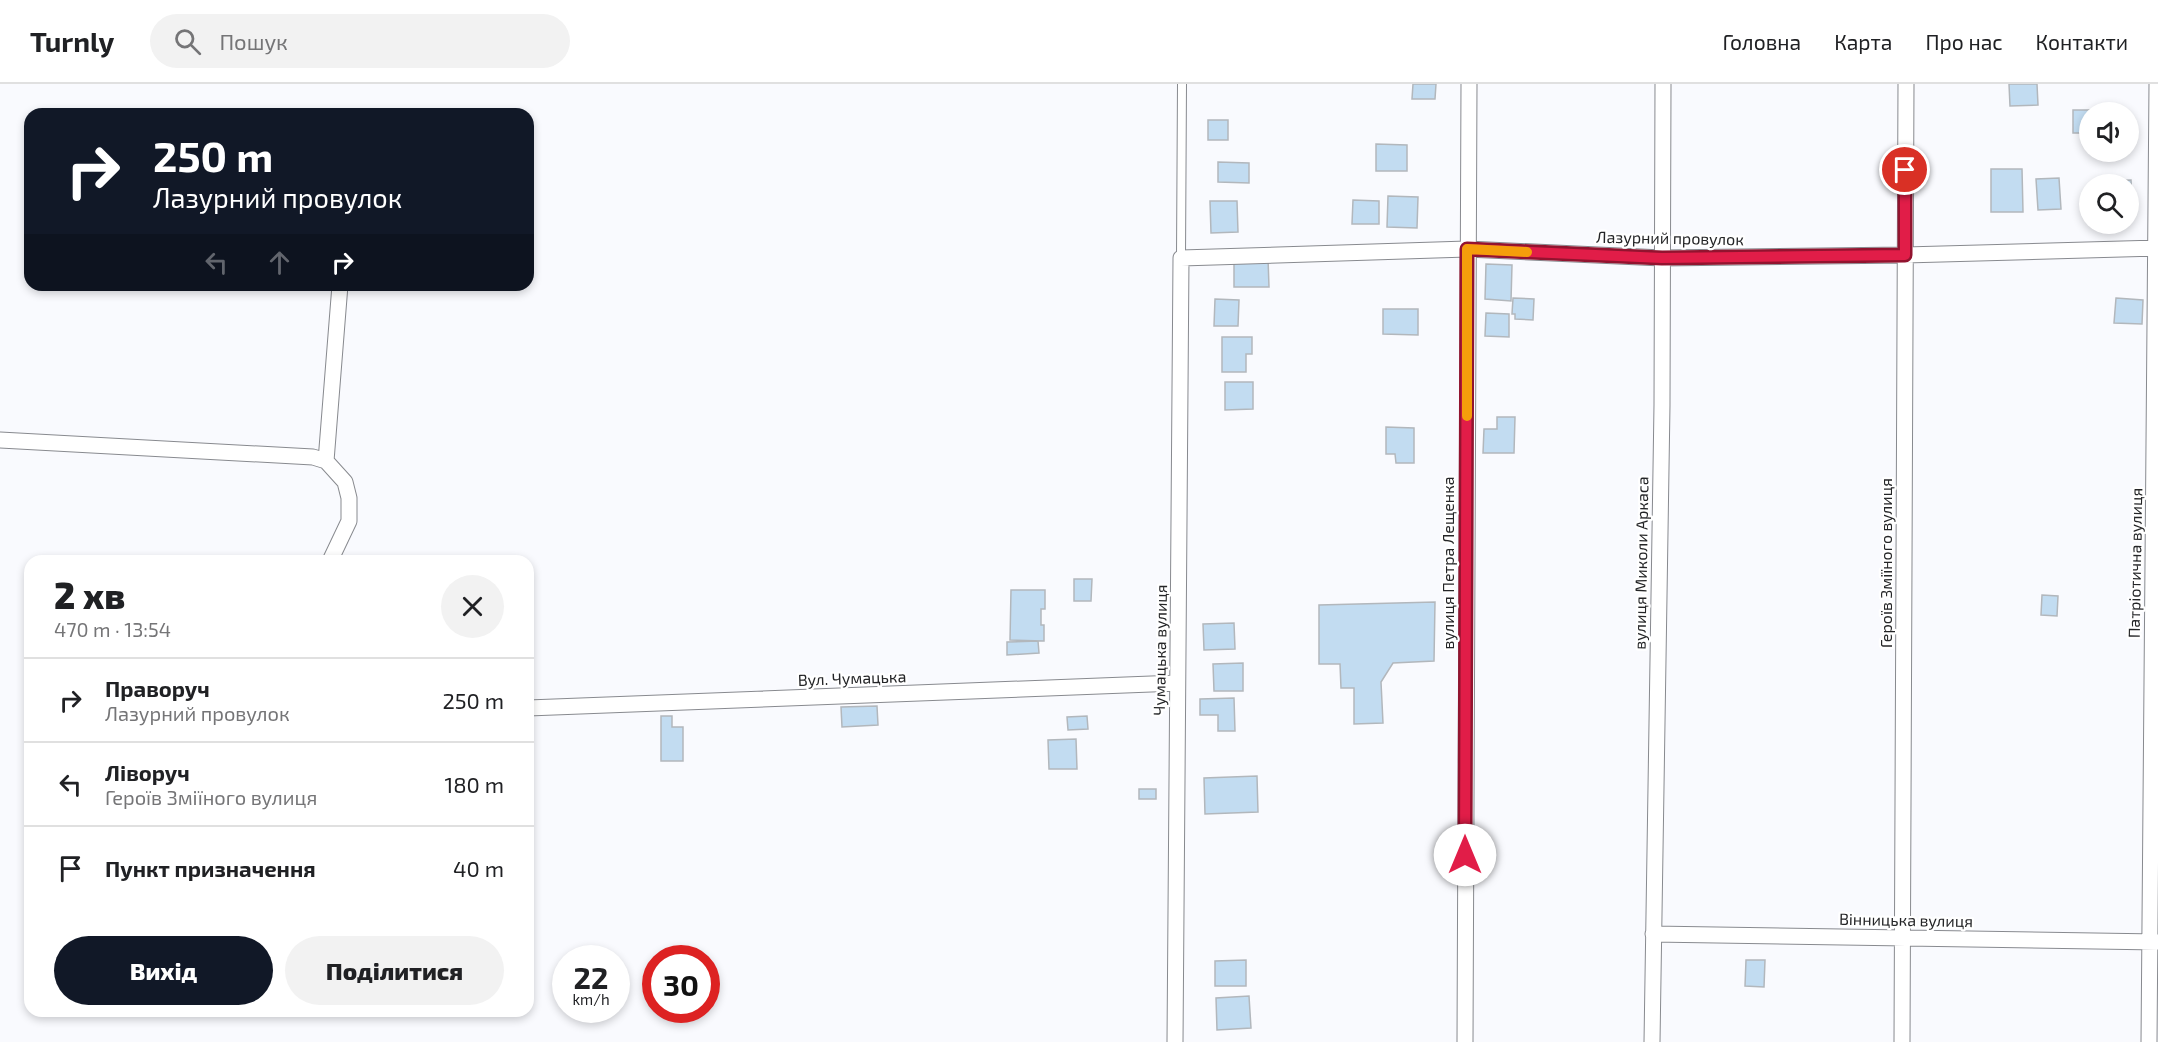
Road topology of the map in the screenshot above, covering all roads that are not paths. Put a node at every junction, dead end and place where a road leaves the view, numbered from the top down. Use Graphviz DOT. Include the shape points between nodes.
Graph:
graph roads {
  1 [pos="1182,84"];
  2 [pos="1469,84"];
  3 [pos="1663,84"];
  4 [pos="1906,84"];
  5 [pos="2158,86"];
  6 [pos="2157,248"];
  7 [pos="1467,249"];
  8 [pos="1905,255"];
  9 [pos="1182,258"];
  10 [pos="1662,258"];
  11 [pos="340,291"];
  12 [pos="2156,372"];
  13 [pos="0,440"];
  14 [pos="326,460"];
  15 [pos="333,555"];
  16 [pos="2155,625"];
  17 [pos="1178,683"];
  18 [pos="534,708"];
  19 [pos="2155,778"];
  20 [pos="1653,934"];
  21 [pos="1902,938"];
  22 [pos="2154,942"];
  23 [pos="1175,1042"];
  24 [pos="1465,1042"];
  25 [pos="1652,1042"];
  26 [pos="1902,1042"];
  27 [pos="2149,1042"];
  1 -- 9 [label="lane"];
  2 -- 7 [label="street, вулиця Петра Лещенка"];
  3 -- 10 [label="street, вулиця Миколи Аркаса"];
  4 -- 8 [label="street, Героїв Зміїного вулиця"];
  5 -- 6 [label="street, Патріотична вулиця"];
  6 -- 8 [label="street, Лазурний провулок"];
  6 -- 12 [label="street, Патріотична вулиця"];
  7 -- 9 [label="street, Лазурний провулок"];
  7 -- 10 [label="street, Лазурний провулок"];
  7 -- 24 [label="street, вулиця Петра Лещенка"];
  8 -- 10 [label="street, Лазурний провулок"];
  8 -- 21 [label="street, Героїв Зміїного вулиця"];
  9 -- 17 [label="street, Чумацька вулиця"];
  10 -- 20 [label="street, вулиця Миколи Аркаса"];
  11 -- 14 [label="street"];
  12 -- 16 [label="street, Патріотична вулиця"];
  13 -- 14 [label="street"];
  14 -- 15 [label="street" via="345,482 349,498 349,521"];
  16 -- 19 [label="street, Патріотична вулиця"];
  17 -- 18 [label="street, Вул. Чумацька"];
  17 -- 23 [label="street, Чумацька вулиця"];
  19 -- 22 [label="street, Патріотична вулиця"];
  20 -- 21 [label="street, Вінницька вулиця"];
  20 -- 25 [label="street, вулиця Миколи Аркаса"];
  21 -- 22 [label="street, Вінницька вулиця"];
  21 -- 26 [label="street, Героїв Зміїного вулиця"];
  22 -- 27 [label="street, Патріотична вулиця"];
}
